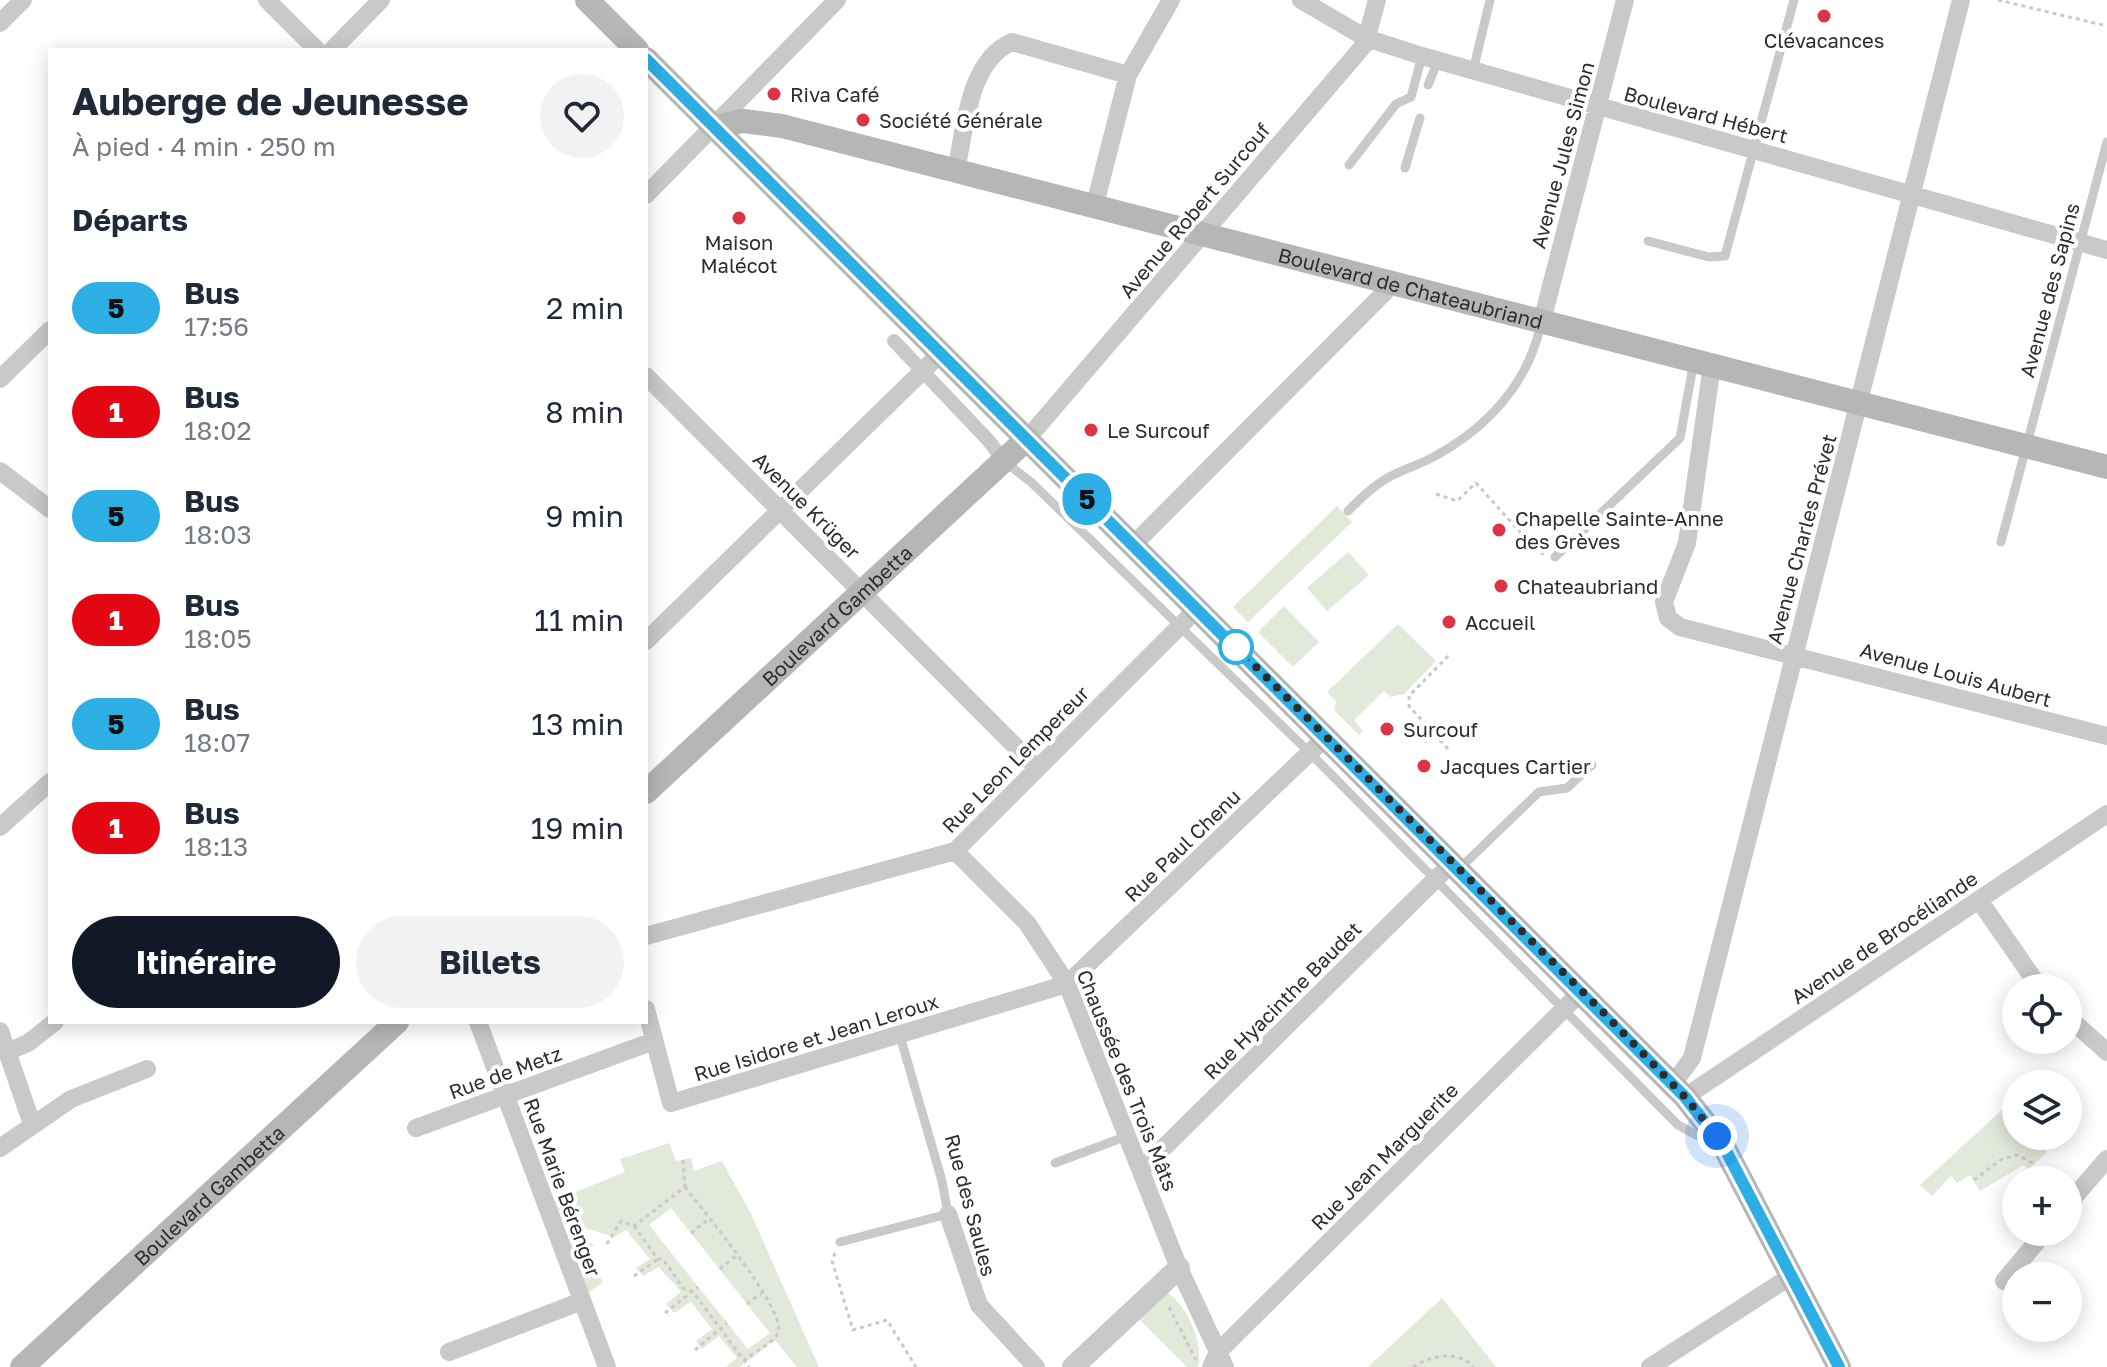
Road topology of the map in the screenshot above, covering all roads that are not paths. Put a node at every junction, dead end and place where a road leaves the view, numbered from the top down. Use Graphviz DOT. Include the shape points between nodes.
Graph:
graph roads {
  1 [pos="23,0"];
  2 [pos="267,0"];
  3 [pos="381,0"];
  4 [pos="587,0"];
  5 [pos="837,0"];
  6 [pos="1171,0"];
  7 [pos="1301,0"];
  8 [pos="1377,0"];
  9 [pos="1490,0"];
  10 [pos="1625,0"];
  11 [pos="1794,0"];
  12 [pos="1961,0"];
  13 [pos="0,23"];
  14 [pos="1366,38"];
  15 [pos="315,48"];
  16 [pos="334,48"];
  17 [pos="635,48"];
  18 [pos="1430,58"];
  19 [pos="648,61"];
  20 [pos="1473,71"];
  21 [pos="1128,75"];
  22 [pos="1428,85"];
  23 [pos="1598,107"];
  24 [pos="1420,118"];
  25 [pos="714,127"];
  26 [pos="2107,142"];
  27 [pos="1754,150"];
  28 [pos="1349,165"];
  29 [pos="1405,168"];
  30 [pos="956,171"];
  31 [pos="648,193"];
  32 [pos="1912,194"];
  33 [pos="1094,208"];
  34 [pos="1202,234"];
  35 [pos="1648,241"];
  36 [pos="2080,242"];
  37 [pos="2107,250"];
  38 [pos="1394,283"];
  39 [pos="1542,321"];
  40 [pos="48,332"];
  41 [pos="894,341"];
  42 [pos="941,353"];
  43 [pos="1703,363"];
  44 [pos="923,371"];
  45 [pos="648,378"];
  46 [pos="0,379"];
  47 [pos="1859,403"];
  48 [pos="1027,439"];
  49 [pos="2026,447"];
  50 [pos="1003,460"];
  51 [pos="2107,467"];
  52 [pos="0,471"];
  53 [pos="48,507"];
  54 [pos="781,510"];
  55 [pos="1348,511"];
  56 [pos="2001,542"];
  57 [pos="1133,545"];
  58 [pos="1555,557"];
  59 [pos="862,591"];
  60 [pos="1189,617"];
  61 [pos="648,639"];
  62 [pos="1793,657"];
  63 [pos="2107,736"];
  64 [pos="1318,745"];
  65 [pos="1592,765"];
  66 [pos="1037,768"];
  67 [pos="48,784"];
  68 [pos="648,790"];
  69 [pos="2107,814"];
  70 [pos="0,827"];
  71 [pos="955,851"];
  72 [pos="1449,871"];
  73 [pos="1979,900"];
  74 [pos="648,935"];
  75 [pos="2030,974"];
  76 [pos="1067,984"];
  77 [pos="1573,1000"];
  78 [pos="648,1017"];
  79 [pos="52,1024"];
  80 [pos="395,1024"];
  81 [pos="479,1024"];
  82 [pos="2082,1030"];
  83 [pos="0,1031"];
  84 [pos="900,1036"];
  85 [pos="654,1041"];
  86 [pos="7,1052"];
  87 [pos="2107,1052"];
  88 [pos="147,1069"];
  89 [pos="1679,1090"];
  90 [pos="505,1094"];
  91 [pos="32,1124"];
  92 [pos="1711,1127"];
  93 [pos="416,1128"];
  94 [pos="1128,1136"];
  95 [pos="0,1148"];
  96 [pos="2107,1159"];
  97 [pos="1055,1163"];
  98 [pos="1142,1169"];
  99 [pos="2082,1188"];
  100 [pos="948,1214"];
  101 [pos="840,1242"];
  102 [pos="2033,1246"];
  103 [pos="2020,1262"];
  104 [pos="1171,1274"];
  105 [pos="1791,1276"];
  106 [pos="582,1301"];
  107 [pos="449,1352"];
  108 [pos="1218,1362"];
  109 [pos="22,1367"];
  110 [pos="607,1367"];
  111 [pos="1036,1367"];
  112 [pos="1073,1367"];
  113 [pos="1650,1367"];
  114 [pos="1839,1367"];
  1 -- 13 [label="street"];
  2 -- 15 [label="street"];
  3 -- 16 [label="street"];
  4 -- 17 [label="main road"];
  5 -- 25 [label="street"];
  6 -- 21 [label="street"];
  7 -- 14 [label="street, Boulevard Hébert"];
  8 -- 14 [label="street, Avenue Robert Surcouf"];
  9 -- 20 [label="lane"];
  10 -- 23 [label="street, Avenue Jules Simon"];
  11 -- 27 [label="lane"];
  12 -- 32 [label="street, Avenue Charles Prévet"];
  14 -- 18 [label="street, Boulevard Hébert"];
  14 -- 34 [label="street, Avenue Robert Surcouf"];
  18 -- 20 [label="street, Boulevard Hébert"];
  18 -- 22 [label="lane"];
  18 -- 28 [label="lane" via="1411,97 1396,104"];
  19 -- 25 [label="main road"];
  20 -- 23 [label="street, Boulevard Hébert"];
  21 -- 30 [label="street" via="1012,42 996,49 981,69"];
  21 -- 33 [label="street"];
  23 -- 27 [label="street, Boulevard Hébert"];
  23 -- 39 [label="street, Avenue Jules Simon"];
  24 -- 29 [label="lane"];
  25 -- 30 [label="main road, Boulevard de Chateaubriand" via="762,122"];
  25 -- 31 [label="street"];
  25 -- 42 [label="main road"];
  26 -- 36 [label="lane, Avenue des Sapins"];
  27 -- 32 [label="street, Boulevard Hébert"];
  27 -- 35 [label="lane" via="1725,256 1709,257"];
  30 -- 33 [label="main road, Boulevard de Chateaubriand"];
  32 -- 36 [label="street, Boulevard Hébert"];
  32 -- 47 [label="street, Avenue Charles Prévet"];
  33 -- 34 [label="main road, Boulevard de Chateaubriand"];
  34 -- 38 [label="main road, Boulevard de Chateaubriand"];
  34 -- 48 [label="street, Avenue Robert Surcouf"];
  36 -- 37 [label="street, Boulevard Hébert"];
  36 -- 49 [label="lane, Avenue des Sapins"];
  38 -- 39 [label="main road, Boulevard de Chateaubriand"];
  38 -- 57 [label="street"];
  39 -- 43 [label="main road, Boulevard de Chateaubriand"];
  39 -- 55 [label="lane" via="1528,367 1497,409 1438,455 1372,488"];
  40 -- 46 [label="street"];
  41 -- 44 [label="street"];
  42 -- 44 [label="street"];
  42 -- 48 [label="main road"];
  43 -- 47 [label="main road, Boulevard de Chateaubriand"];
  43 -- 58 [label="lane" via="1680,438"];
  43 -- 62 [label="street, Avenue Louis Aubert" via="1687,543 1664,602 1668,618 1680,627"];
  44 -- 50 [label="street"];
  44 -- 54 [label="street"];
  45 -- 54 [label="street, Avenue Krüger"];
  47 -- 49 [label="main road, Boulevard de Chateaubriand"];
  47 -- 62 [label="street, Avenue Charles Prévet"];
  48 -- 50 [label="main road, Boulevard Gambetta"];
  48 -- 57 [label="main road"];
  49 -- 51 [label="main road, Boulevard de Chateaubriand"];
  49 -- 56 [label="lane, Avenue des Sapins"];
  50 -- 59 [label="main road, Boulevard Gambetta"];
  50 -- 60 [label="lane"];
  52 -- 53 [label="street"];
  54 -- 59 [label="street, Avenue Krüger"];
  54 -- 61 [label="street"];
  57 -- 60 [label="main road"];
  59 -- 66 [label="street, Avenue Krüger"];
  59 -- 68 [label="main road, Boulevard Gambetta"];
  60 -- 64 [label="main road"];
  60 -- 66 [label="street, Rue Leon Lempereur"];
  62 -- 63 [label="street, Avenue Louis Aubert"];
  62 -- 89 [label="street, Avenue Charles Prévet" via="1692,1058"];
  64 -- 72 [label="main road"];
  64 -- 76 [label="street, Rue Paul Chenu"];
  65 -- 72 [label="lane" via="1567,788 1539,792"];
  66 -- 71 [label="street, Rue Leon Lempereur"];
  67 -- 70 [label="street"];
  69 -- 73 [label="street, Avenue de Brocéliande"];
  71 -- 74 [label="street, Rue Leon Lempereur"];
  71 -- 76 [label="street, Chaussée des Trois Mâts" via="1027,923"];
  72 -- 77 [label="main road"];
  72 -- 98 [label="street, Rue Hyacinthe Baudet"];
  73 -- 75 [label="street"];
  73 -- 89 [label="street, Avenue de Brocéliande"];
  76 -- 84 [label="street, Rue Isidore et Jean Leroux"];
  76 -- 94 [label="street, Chaussée des Trois Mâts"];
  77 -- 89 [label="main road"];
  77 -- 92 [label="lane" via="1678,1125 1698,1136"];
  77 -- 108 [label="street, Rue Jean Marguerite"];
  78 -- 85 [label="street, Rue Isidore et Jean Leroux"];
  79 -- 86 [label="street"];
  80 -- 109 [label="main road, Boulevard Gambetta"];
  81 -- 90 [label="street, Rue Marie Bérenger"];
  82 -- 87 [label="street"];
  83 -- 86 [label="street"];
  84 -- 85 [label="street, Rue Isidore et Jean Leroux" via="671,1103"];
  84 -- 100 [label="lane, Rue des Saules"];
  85 -- 90 [label="street, Rue de Metz"];
  86 -- 91 [label="street"];
  88 -- 91 [label="street" via="71,1099"];
  89 -- 92 [label="main road"];
  90 -- 93 [label="street, Rue de Metz"];
  90 -- 106 [label="street, Rue Marie Bérenger"];
  91 -- 95 [label="street"];
  92 -- 105 [label="main road"];
  94 -- 97 [label="lane"];
  94 -- 98 [label="street, Chaussée des Trois Mâts"];
  96 -- 99 [label="street"];
  98 -- 104 [label="street, Chaussée des Trois Mâts"];
  100 -- 101 [label="lane"];
  100 -- 111 [label="street, Rue des Saules" via="979,1305"];
  102 -- 103 [label="street"];
  104 -- 108 [label="street, Chaussée des Trois Mâts"];
  104 -- 112 [label="street"];
  105 -- 113 [label="street"];
  105 -- 114 [label="main road"];
  106 -- 107 [label="street"];
  106 -- 110 [label="street, Rue Marie Bérenger"];
}
